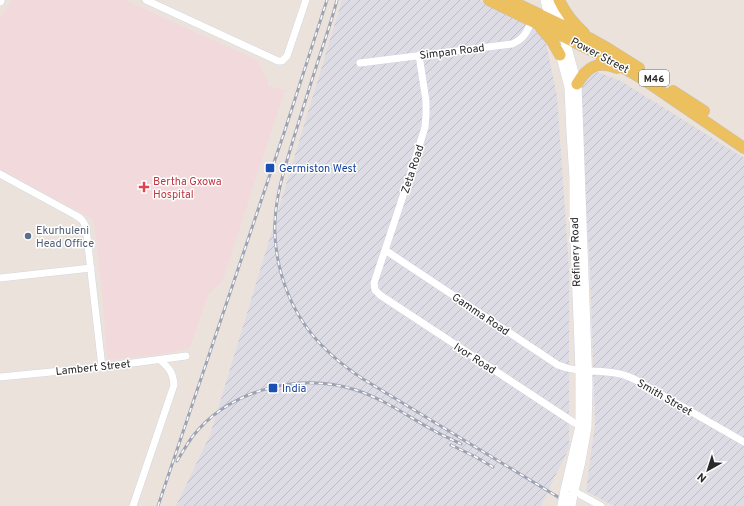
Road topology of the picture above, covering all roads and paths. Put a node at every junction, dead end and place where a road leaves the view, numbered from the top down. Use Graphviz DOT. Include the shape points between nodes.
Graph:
graph roads {
  1 [pos="146,0"];
  2 [pos="306,0"];
  3 [pos="489,0"];
  4 [pos="509,0"];
  5 [pos="545,0"];
  6 [pos="554,0"];
  7 [pos="559,0"];
  8 [pos="536,20"];
  9 [pos="550,20"];
  10 [pos="560,31"];
  11 [pos="591,39"];
  12 [pos="419,55"];
  13 [pos="560,55"];
  14 [pos="360,63"];
  15 [pos="643,79"];
  16 [pos="577,84"];
  17 [pos="744,139"];
  18 [pos="744,148"];
  19 [pos="0,174"];
  20 [pos="578,217"];
  21 [pos="385,250"];
  22 [pos="91,268"];
  23 [pos="0,278"];
  24 [pos="376,279"];
  25 [pos="186,356"];
  26 [pos="160,360"];
  27 [pos="102,366"];
  28 [pos="584,371"];
  29 [pos="0,377"];
  30 [pos="584,426"];
  31 [pos="744,442"];
  32 [pos="570,491"];
  33 [pos="133,506"];
  34 [pos="562,506"];
  35 [pos="571,506"];
  36 [pos="601,506"];
  1 -- 2 [label="street" via="278,60 287,56"];
  3 -- 8 [label="main road, Power Street"];
  4 -- 8 [label="main road, Power Street"];
  5 -- 9 [label="main road"];
  6 -- 10 [label="main road, Refinery Road"];
  7 -- 11 [label="main road" via="574,24"];
  8 -- 9 [label="main road, Power Street / M46"];
  8 -- 10 [label="main road, Power Street / M46"];
  8 -- 12 [label="street, Simpan Road" via="522,38 512,44"];
  8 -- 13 [label="main road"];
  9 -- 10 [label="main road, Power Street / M46"];
  10 -- 11 [label="main road, Power Street / M46"];
  10 -- 13 [label="main road, Refinery Road"];
  10 -- 15 [label="main road, Power Street / M46"];
  10 -- 16 [label="main road, Refinery Road"];
  11 -- 17 [label="main road, Power Street / M46"];
  12 -- 14 [label="street, Simpan Road"];
  12 -- 21 [label="street, Zeta Road" via="426,101 425,127"];
  13 -- 20 [label="main road, Refinery Road" via="569,87"];
  15 -- 16 [label="main road" via="611,65 600,64 586,71"];
  15 -- 18 [label="main road, Power Street / M46"];
  16 -- 20 [label="main road, Refinery Road"];
  19 -- 22 [label="street" via="82,219 86,228"];
  20 -- 28 [label="main road, Refinery Road"];
  21 -- 24 [label="street, Zeta Road"];
  21 -- 28 [label="street, Gamma Road" via="548,359 562,367"];
  22 -- 23 [label="street"];
  22 -- 27 [label="street"];
  24 -- 30 [label="street, Ivor Road" via="374,286 380,295 573,422"];
  25 -- 26 [label="street, Lambert Street"];
  26 -- 27 [label="street, Lambert Street"];
  26 -- 33 [label="street" via="172,374 174,384"];
  27 -- 29 [label="street, Lambert Street"];
  28 -- 30 [label="main road, Refinery Road"];
  28 -- 31 [label="street, Smith Street" via="627,376"];
  30 -- 32 [label="main road, Refinery Road" via="581,461"];
  32 -- 34 [label="main road, Refinery Road, bridge"];
  32 -- 35 [label="main road, Refinery Road, bridge"];
  32 -- 36 [label="street"];
}
